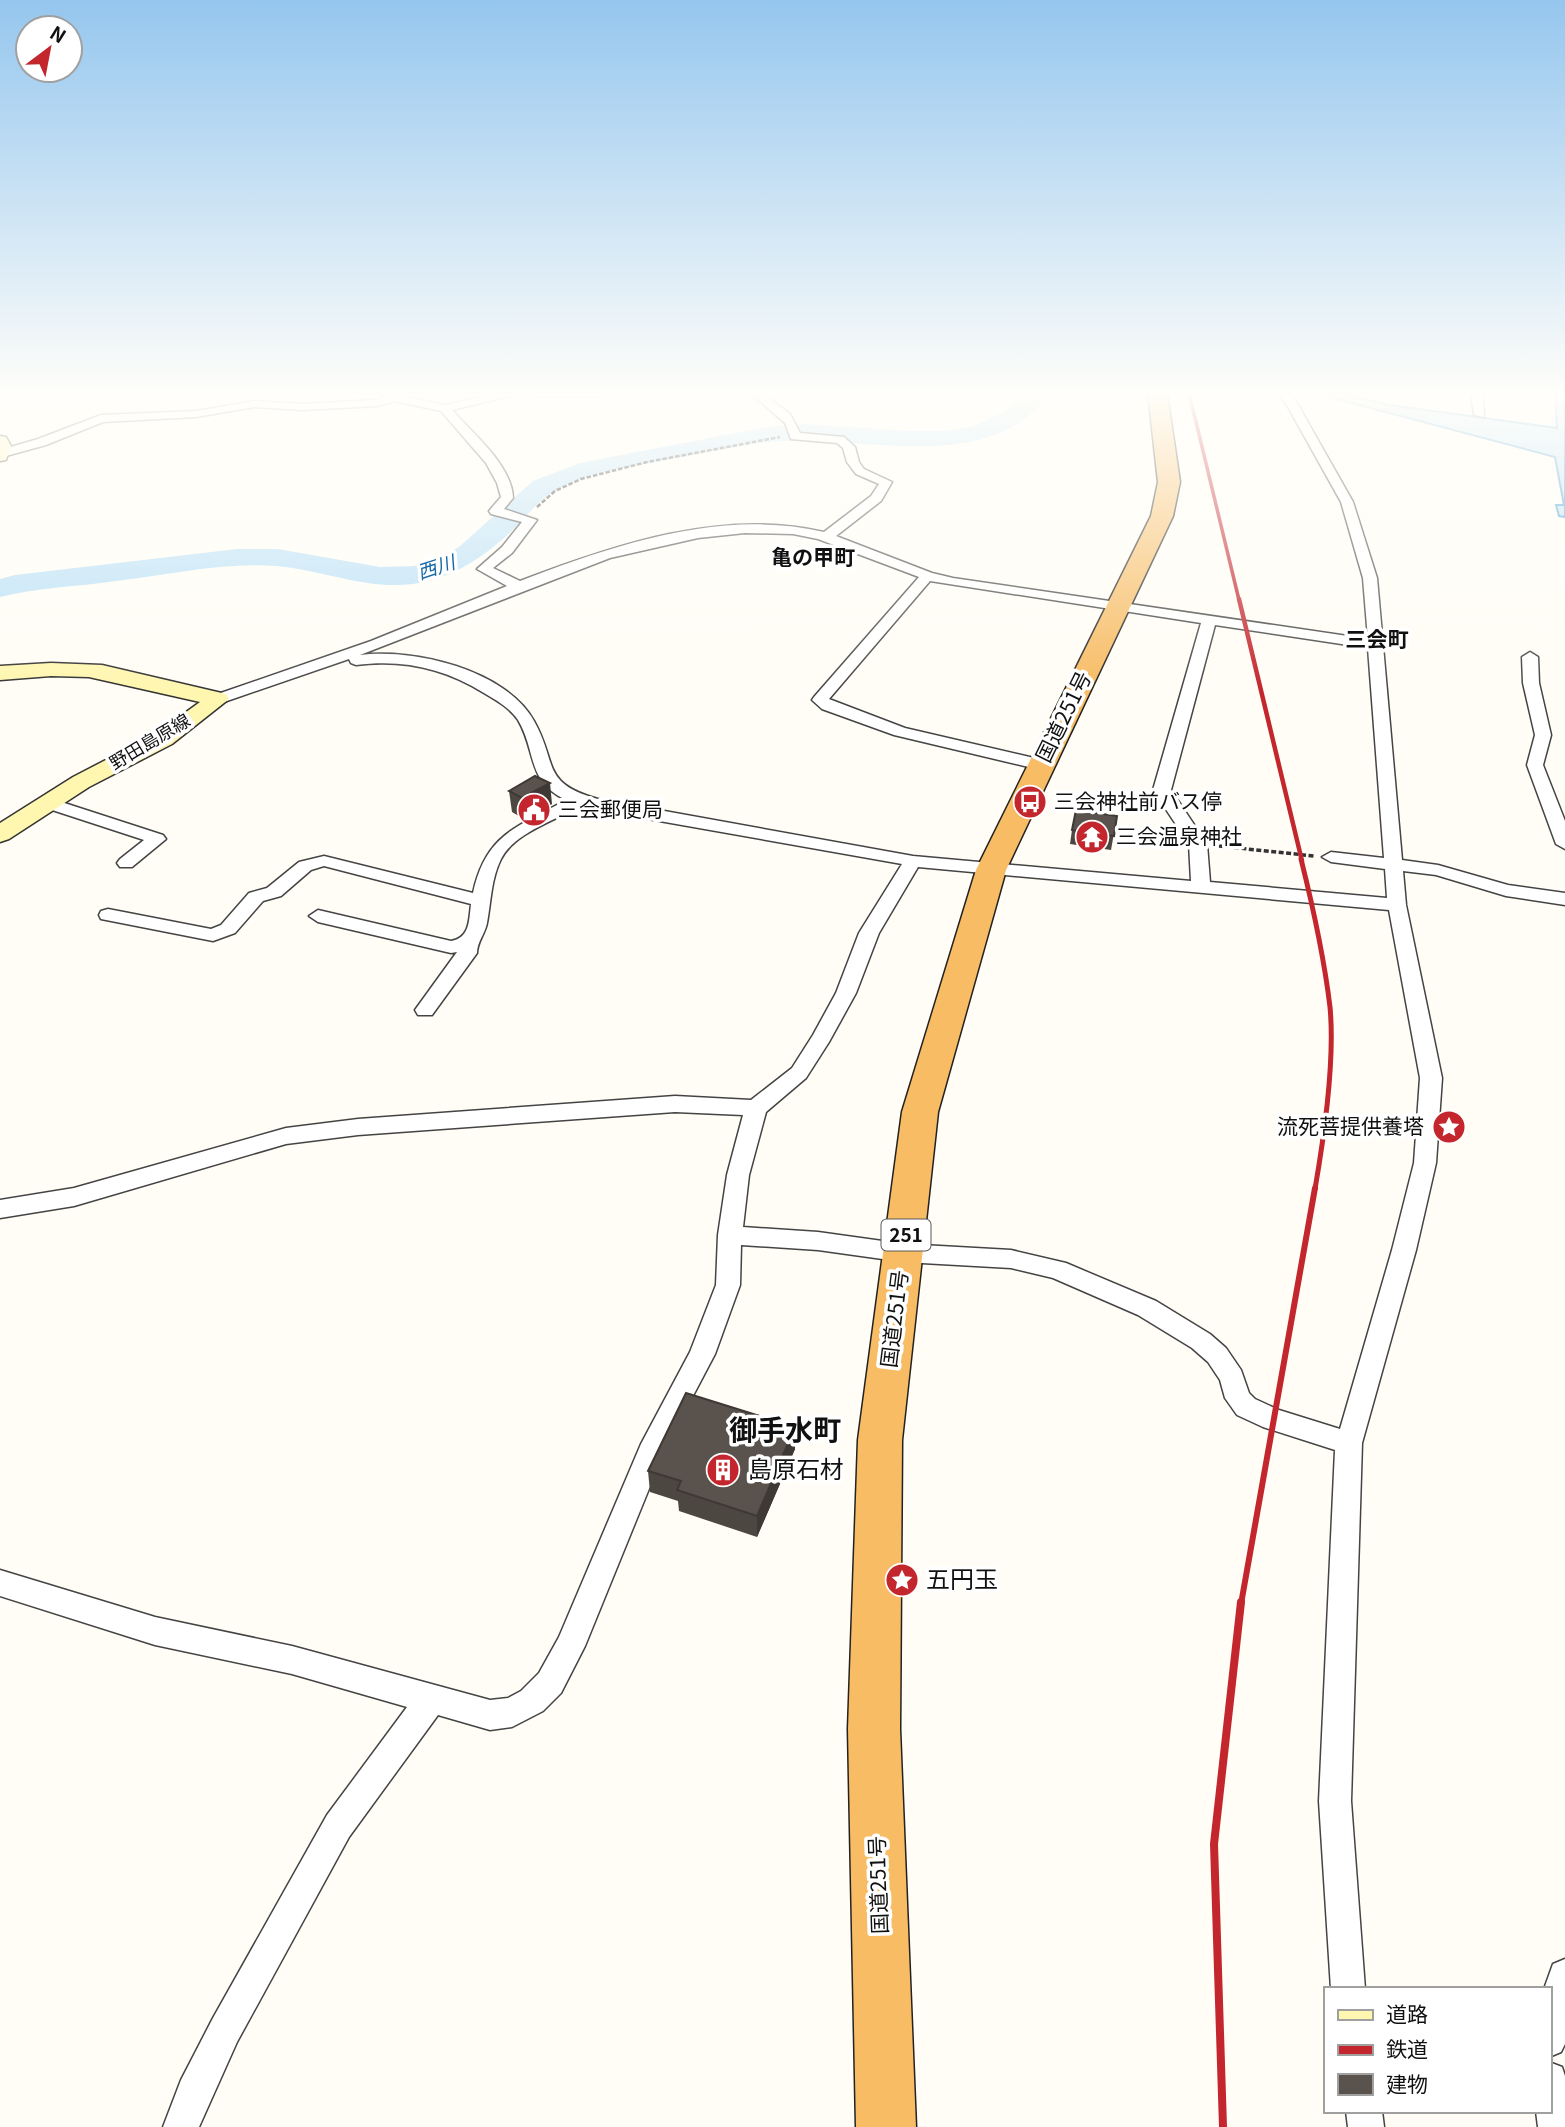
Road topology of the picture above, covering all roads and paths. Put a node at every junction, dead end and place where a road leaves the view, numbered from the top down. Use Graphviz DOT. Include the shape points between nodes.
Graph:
graph roads {
  1 [pos="507,492"];
  2 [pos="556,492"];
  3 [pos="880,492"];
  4 [pos="1167,492"];
  5 [pos="1342,492"];
  6 [pos="528,520"];
  7 [pos="825,538"];
  8 [pos="927,576"];
  9 [pos="516,585"];
  10 [pos="1118,606"];
  11 [pos="1209,621"];
  12 [pos="1377,645"];
  13 [pos="1530,657"];
  14 [pos="328,663"];
  15 [pos="0,673"];
  16 [pos="218,699"];
  17 [pos="1041,765"];
  18 [pos="580,799"];
  19 [pos="49,803"];
  20 [pos="0,834"];
  21 [pos="1120,841"];
  22 [pos="1173,843"];
  23 [pos="1198,844"];
  24 [pos="1565,844"];
  25 [pos="1331,858"];
  26 [pos="913,861"];
  27 [pos="126,863"];
  28 [pos="1394,864"];
  29 [pos="991,870"];
  30 [pos="1201,888"];
  31 [pos="1506,890"];
  32 [pos="1565,899"];
  33 [pos="481,901"];
  34 [pos="1397,905"];
  35 [pos="1565,913"];
  36 [pos="108,915"];
  37 [pos="318,916"];
  38 [pos="467,944"];
  39 [pos="425,1010"];
  40 [pos="756,1108"];
  41 [pos="0,1209"];
  42 [pos="730,1234"];
  43 [pos="904,1253"];
  44 [pos="1349,1443"];
  45 [pos="0,1583"];
  46 [pos="430,1701"];
  47 [pos="1565,1976"];
  48 [pos="1348,1987"];
  49 [pos="1551,2030"];
  50 [pos="1551,2093"];
  51 [pos="181,2127"];
  52 [pos="886,2127"];
  53 [pos="1556,2127"];
  1 -- 6 [label="street" via="496,510"];
  2 -- 6 [label="path"];
  3 -- 7 [label="street"];
  4 -- 10 [label="highway, 国道251号 / 251" via="1161,516"];
  5 -- 12 [label="street" via="1370,578"];
  6 -- 9 [label="street" via="507,550 484,569"];
  7 -- 8 [label="street"];
  7 -- 9 [label="street" via="781,530 706,531 647,542"];
  8 -- 10 [label="street" via="1024,595"];
  8 -- 17 [label="street" via="821,696 822,702 900,732"];
  9 -- 14 [label="street"];
  10 -- 11 [label="street"];
  10 -- 17 [label="highway, 国道251号 / 251"];
  11 -- 12 [label="street"];
  11 -- 23 [label="street" via="1162,790"];
  12 -- 28 [label="street"];
  13 -- 24 [label="street" via="1531,683 1544,735 1535,765"];
  14 -- 16 [label="street"];
  14 -- 18 [label="street" via="409,657 474,678 524,718 548,778"];
  15 -- 16 [label="main road, 野田島原線" via="101,672"];
  16 -- 19 [label="main road, 野田島原線" via="164,739"];
  17 -- 29 [label="highway, 国道251号 / 251"];
  18 -- 26 [label="street"];
  18 -- 33 [label="street" via="517,835 496,853"];
  19 -- 20 [label="main road, 野田島原線"];
  19 -- 27 [label="street" via="157,839"];
  21 -- 22 [label="path"];
  23 -- 25 [label="path"];
  23 -- 30 [label="street"];
  25 -- 28 [label="street"];
  26 -- 29 [label="street"];
  26 -- 40 [label="street" via="869,933 846,993 822,1037 799,1073"];
  28 -- 31 [label="street" via="1438,870"];
  28 -- 34 [label="street"];
  29 -- 30 [label="street"];
  29 -- 43 [label="highway, 国道251号 / 251" via="920,1112"];
  30 -- 34 [label="street"];
  31 -- 32 [label="street"];
  31 -- 35 [label="street" via="1534,907"];
  33 -- 36 [label="street" via="324,861 310,863 274,892 250,900 228,929 213,935"];
  33 -- 38 [label="street" via="478,932"];
  34 -- 44 [label="street" via="1431,1078 1425,1163"];
  37 -- 38 [label="street" via="451,947"];
  38 -- 39 [label="street" via="467,953"];
  40 -- 41 [label="street" via="675,1104 286,1136 74,1197"];
  40 -- 42 [label="street" via="738,1175"];
  42 -- 43 [label="street"];
  42 -- 46 [label="street" via="728,1285 702,1354 654,1444 570,1646 550,1683 512,1712 490,1715"];
  43 -- 44 [label="street" via="1038,1264 1134,1303 1178,1325 1217,1355 1245,1407"];
  43 -- 52 [label="highway, 国道251号 / 251" via="879,1454 874,1729"];
  44 -- 48 [label="street" via="1335,1801"];
  45 -- 46 [label="street" via="155,1631 292,1660"];
  46 -- 51 [label="street" via="338,1826 225,2030"];
  47 -- 49 [label="street"];
  50 -- 53 [label="street"];
}
